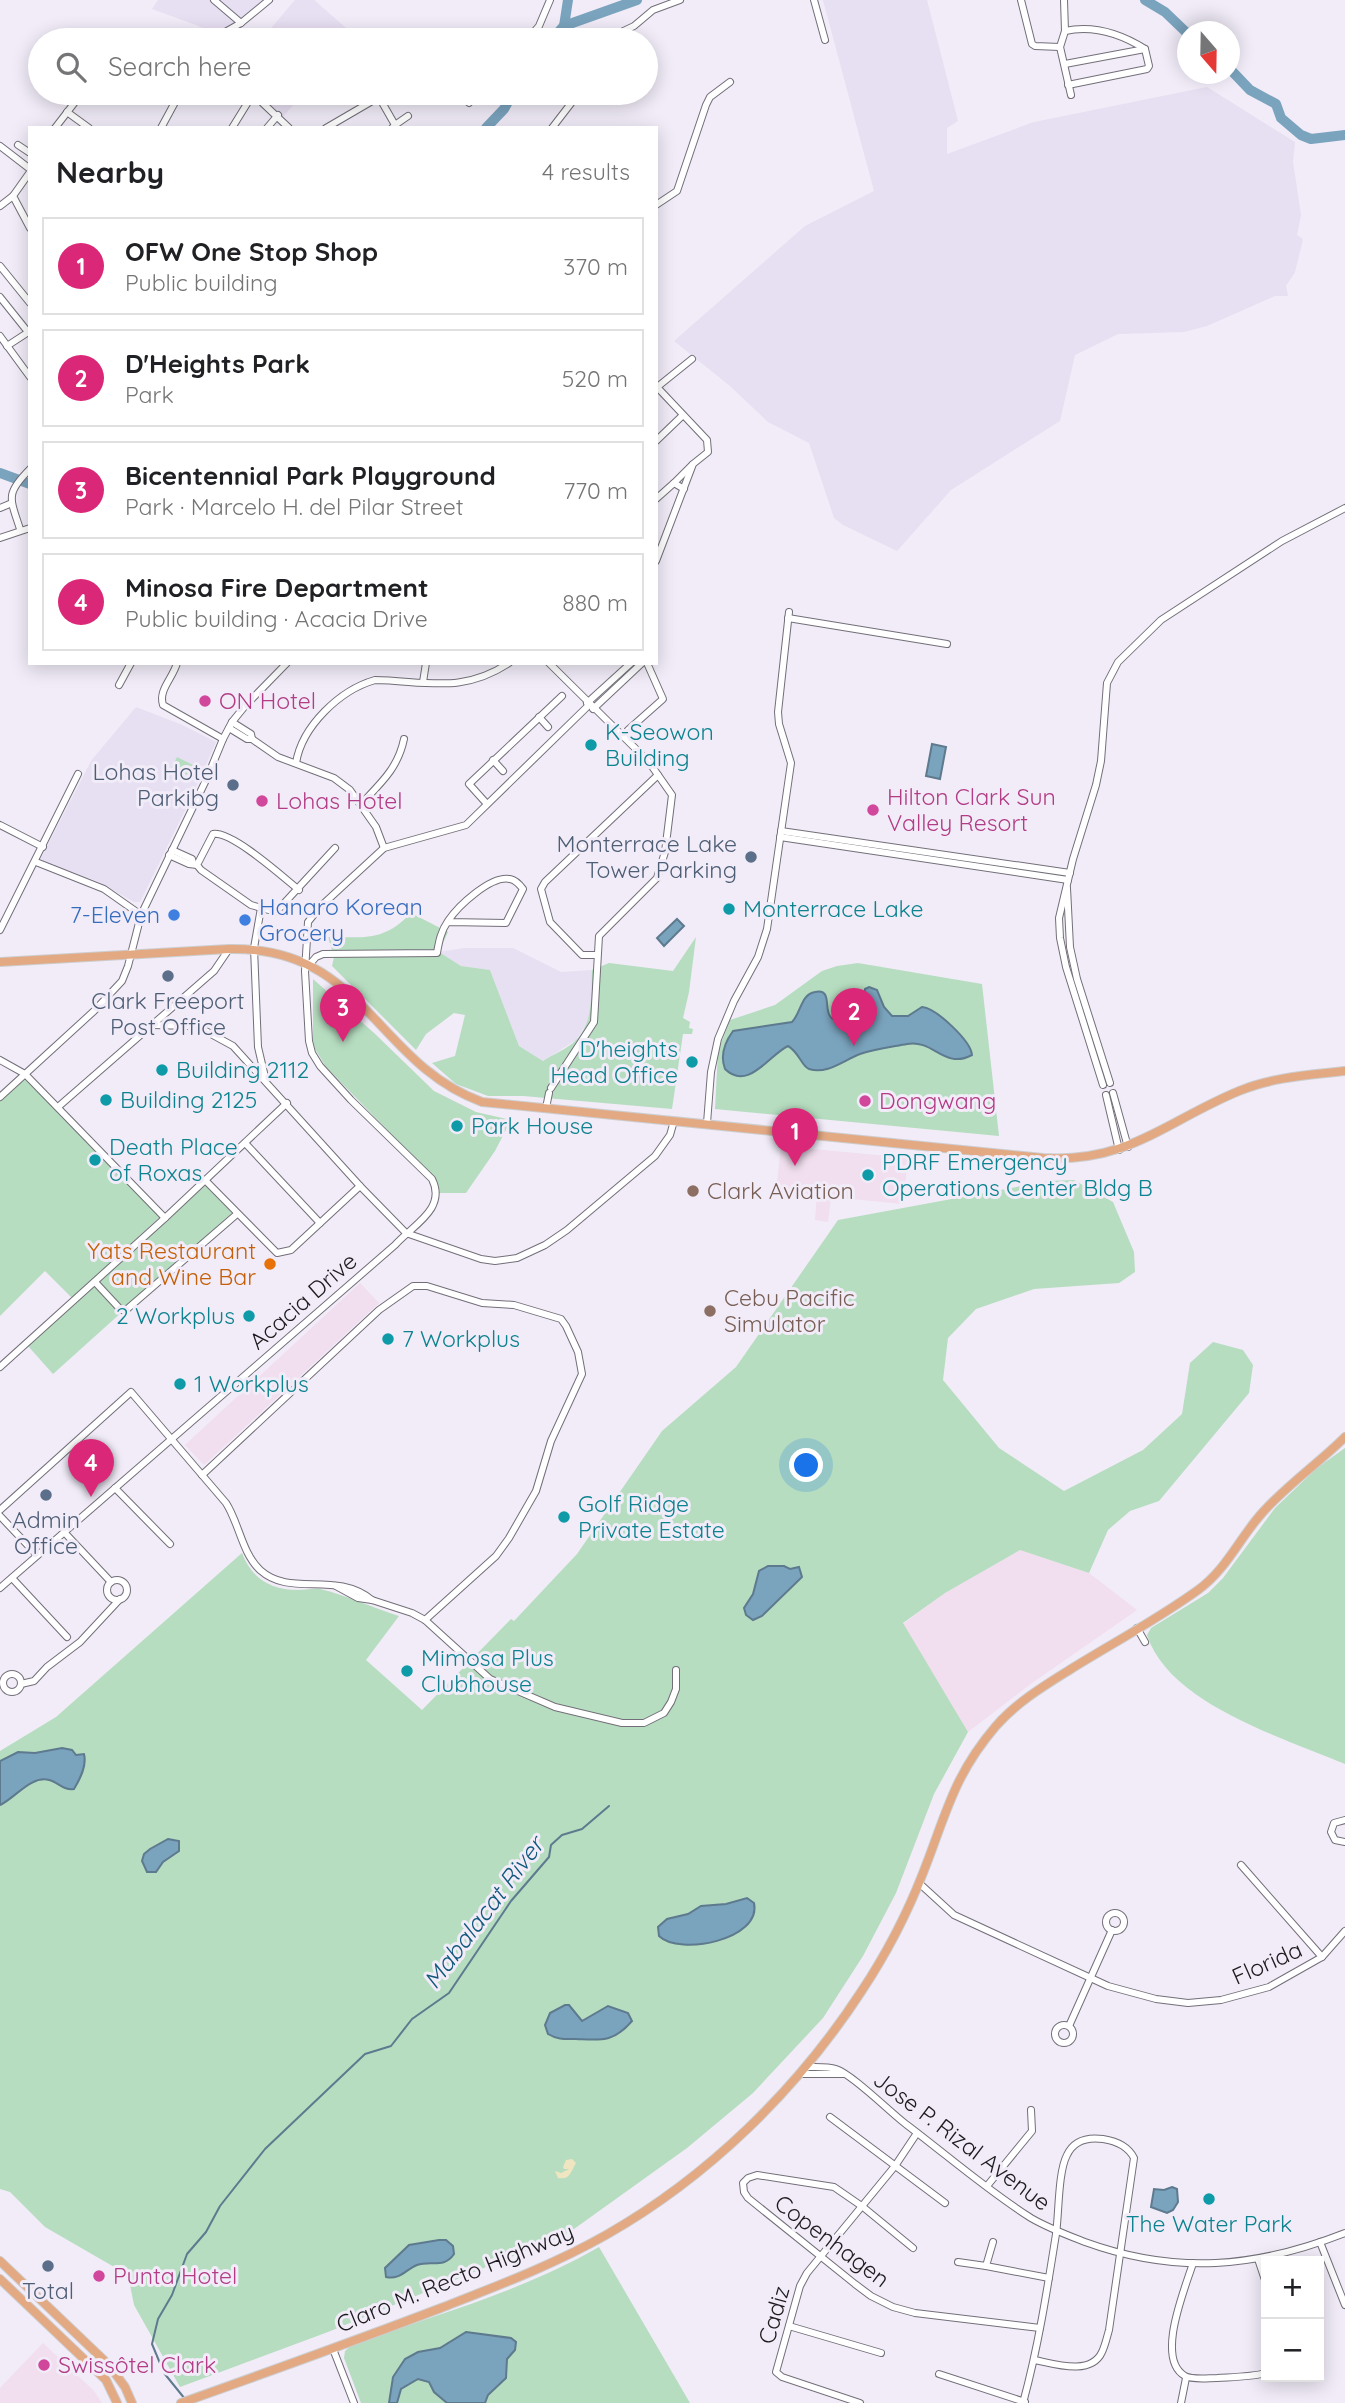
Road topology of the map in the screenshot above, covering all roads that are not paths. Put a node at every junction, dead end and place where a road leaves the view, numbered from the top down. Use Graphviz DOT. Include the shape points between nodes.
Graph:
graph roads {
  1 [pos="214,0"];
  2 [pos="270,0"];
  3 [pos="550,0"];
  4 [pos="680,0"];
  5 [pos="814,0"];
  6 [pos="1021,0"];
  7 [pos="1064,0"];
  8 [pos="241,23"];
  9 [pos="234,28"];
  10 [pos="537,28"];
  11 [pos="630,28"];
  12 [pos="1065,31"];
  13 [pos="825,40"];
  14 [pos="1060,47"];
  15 [pos="1145,49"];
  16 [pos="1065,64"];
  17 [pos="730,82"];
  18 [pos="1068,85"];
  19 [pos="1071,95"];
  20 [pos="73,105"];
  21 [pos="173,105"];
  22 [pos="246,105"];
  23 [pos="267,105"];
  24 [pos="365,105"];
  25 [pos="383,105"];
  26 [pos="570,105"];
  27 [pos="67,112"];
  28 [pos="278,115"];
  29 [pos="408,116"];
  30 [pos="56,126"];
  31 [pos="86,126"];
  32 [pos="162,126"];
  33 [pos="233,126"];
  34 [pos="269,126"];
  35 [pos="287,126"];
  36 [pos="329,126"];
  37 [pos="393,126"];
  38 [pos="554,126"];
  39 [pos="18,145"];
  40 [pos="0,146"];
  41 [pos="28,152"];
  42 [pos="28,169"];
  43 [pos="28,174"];
  44 [pos="13,196"];
  45 [pos="658,204"];
  46 [pos="0,206"];
  47 [pos="28,223"];
  48 [pos="0,265"];
  49 [pos="0,298"];
  50 [pos="28,300"];
  51 [pos="28,331"];
  52 [pos="28,333"];
  53 [pos="0,336"];
  54 [pos="7,346"];
  55 [pos="692,359"];
  56 [pos="28,374"];
  57 [pos="658,386"];
  58 [pos="658,390"];
  59 [pos="682,416"];
  60 [pos="658,439"];
  61 [pos="693,464"];
  62 [pos="28,470"];
  63 [pos="674,483"];
  64 [pos="684,489"];
  65 [pos="658,497"];
  66 [pos="12,503"];
  67 [pos="0,508"];
  68 [pos="1345,508"];
  69 [pos="28,528"];
  70 [pos="20,529"];
  71 [pos="0,538"];
  72 [pos="658,556"];
  73 [pos="947,644"];
  74 [pos="130,665"];
  75 [pos="176,665"];
  76 [pos="285,665"];
  77 [pos="426,665"];
  78 [pos="505,665"];
  79 [pos="550,665"];
  80 [pos="629,665"];
  81 [pos="642,665"];
  82 [pos="646,665"];
  83 [pos="423,682"];
  84 [pos="119,685"];
  85 [pos="562,696"];
  86 [pos="590,706"];
  87 [pos="539,717"];
  88 [pos="230,725"];
  89 [pos="548,727"];
  90 [pos="628,730"];
  91 [pos="223,739"];
  92 [pos="404,739"];
  93 [pos="493,760"];
  94 [pos="296,763"];
  95 [pos="503,771"];
  96 [pos="79,774"];
  97 [pos="658,775"];
  98 [pos="361,804"];
  99 [pos="487,804"];
  100 [pos="0,825"];
  101 [pos="780,834"];
  102 [pos="43,847"];
  103 [pos="335,848"];
  104 [pos="384,848"];
  105 [pos="171,853"];
  106 [pos="36,862"];
  107 [pos="195,864"];
  108 [pos="1069,880"];
  109 [pos="299,890"];
  110 [pos="261,908"];
  111 [pos="3,914"];
  112 [pos="141,915"];
  113 [pos="448,922"];
  114 [pos="0,930"];
  115 [pos="254,948"];
  116 [pos="229,949"];
  117 [pos="131,954"];
  118 [pos="596,956"];
  119 [pos="0,962"];
  120 [pos="308,963"];
  121 [pos="152,1026"];
  122 [pos="0,1060"];
  123 [pos="1345,1071"];
  124 [pos="24,1074"];
  125 [pos="265,1079"];
  126 [pos="1107,1084"];
  127 [pos="0,1097"];
  128 [pos="287,1103"];
  129 [pos="58,1107"];
  130 [pos="546,1108"];
  131 [pos="674,1121"];
  132 [pos="707,1123"];
  133 [pos="244,1143"];
  134 [pos="1128,1147"];
  135 [pos="1119,1150"];
  136 [pos="205,1180"];
  137 [pos="360,1186"];
  138 [pos="237,1214"];
  139 [pos="165,1218"];
  140 [pos="320,1223"];
  141 [pos="406,1233"];
  142 [pos="95,1282"];
  143 [pos="0,1367"];
  144 [pos="1345,1437"];
  145 [pos="172,1440"];
  146 [pos="202,1475"];
  147 [pos="115,1488"];
  148 [pos="0,1510"];
  149 [pos="0,1516"];
  150 [pos="64,1532"];
  151 [pos="170,1544"];
  152 [pos="37,1555"];
  153 [pos="12,1578"];
  154 [pos="111,1582"];
  155 [pos="0,1588"];
  156 [pos="120,1599"];
  157 [pos="425,1620"];
  158 [pos="1138,1628"];
  159 [pos="67,1637"];
  160 [pos="1144,1642"];
  161 [pos="0,1668"];
  162 [pos="676,1670"];
  163 [pos="7,1675"];
  164 [pos="21,1684"];
  165 [pos="1345,1820"];
  166 [pos="1345,1842"];
  167 [pos="1241,1865"];
  168 [pos="919,1883"];
  169 [pos="1112,1930"];
  170 [pos="1345,1931"];
  171 [pos="1322,1957"];
  172 [pos="1091,1978"];
  173 [pos="1069,2026"];
  174 [pos="800,2071"];
  175 [pos="1031,2110"];
  176 [pos="830,2117"];
  177 [pos="917,2133"];
  178 [pos="895,2166"];
  179 [pos="987,2186"];
  180 [pos="945,2203"];
  181 [pos="863,2207"];
  182 [pos="1057,2231"];
  183 [pos="1345,2233"];
  184 [pos="993,2242"];
  185 [pos="1320,2242"];
  186 [pos="913,2248"];
  187 [pos="1120,2254"];
  188 [pos="820,2257"];
  189 [pos="1258,2259"];
  190 [pos="0,2261"];
  191 [pos="958,2262"];
  192 [pos="1193,2263"];
  193 [pos="986,2266"];
  194 [pos="1261,2268"];
  195 [pos="1049,2278"];
  196 [pos="0,2279"];
  197 [pos="1345,2305"];
  198 [pos="789,2326"];
  199 [pos="1040,2329"];
  200 [pos="333,2348"];
  201 [pos="881,2353"];
  202 [pos="1035,2360"];
  203 [pos="1261,2373"];
  204 [pos="939,2374"];
  205 [pos="1186,2378"];
  206 [pos="131,2400"];
  207 [pos="117,2403"];
  208 [pos="139,2403"];
  209 [pos="181,2403"];
  210 [pos="354,2403"];
  211 [pos="860,2403"];
  212 [pos="1025,2403"];
  213 [pos="1181,2403"];
  1 -- 8 [label="street"];
  2 -- 8 [label="street"];
  3 -- 10 [label="street"];
  4 -- 11 [label="street" via="653,10"];
  5 -- 13 [label="street"];
  6 -- 14 [label="street" via="1032,44"];
  7 -- 12 [label="street"];
  8 -- 9 [label="street"];
  12 -- 14 [label="street"];
  12 -- 15 [label="street" via="1102,31"];
  14 -- 16 [label="street"];
  15 -- 16 [label="street"];
  15 -- 18 [label="street" via="1147,69"];
  16 -- 18 [label="street"];
  17 -- 45 [label="street" via="706,104 677,191"];
  18 -- 19 [label="street"];
  20 -- 27 [label="street"];
  21 -- 32 [label="street"];
  22 -- 33 [label="street"];
  23 -- 28 [label="street"];
  24 -- 36 [label="street"];
  25 -- 37 [label="street"];
  26 -- 38 [label="street"];
  27 -- 30 [label="street"];
  27 -- 31 [label="street"];
  28 -- 34 [label="street"];
  28 -- 35 [label="street"];
  29 -- 37 [label="street"];
  39 -- 41 [label="street"];
  40 -- 42 [label="street"];
  43 -- 44 [label="street"];
  44 -- 46 [label="street"];
  44 -- 47 [label="street"];
  48 -- 50 [label="street"];
  49 -- 51 [label="street"];
  52 -- 54 [label="street"];
  53 -- 54 [label="street"];
  54 -- 56 [label="street"];
  55 -- 57 [label="street"];
  58 -- 59 [label="street"];
  59 -- 60 [label="street"];
  59 -- 61 [label="street" via="709,446"];
  61 -- 63 [label="street"];
  61 -- 64 [label="street"];
  62 -- 66 [label="street" via="11,494"];
  63 -- 64 [label="street"];
  63 -- 65 [label="street"];
  64 -- 72 [label="street"];
  66 -- 67 [label="street"];
  66 -- 70 [label="street"];
  68 -- 108 [label="street" via="1282,541 1179,606 1118,662 1107,683 1101,761"];
  69 -- 70 [label="street"];
  70 -- 71 [label="street"];
  73 -- 101 [label="street" via="789,615 778,712 792,763"];
  74 -- 84 [label="street"];
  75 -- 91 [label="street" via="162,693 163,705"];
  76 -- 88 [label="street"];
  77 -- 83 [label="street"];
  78 -- 83 [label="street" via="470,681"];
  79 -- 86 [label="street"];
  80 -- 86 [label="street"];
  81 -- 86 [label="street"];
  82 -- 90 [label="street" via="663,699"];
  83 -- 94 [label="street" via="376,680 351,690 309,732"];
  85 -- 87 [label="street"];
  86 -- 97 [label="street"];
  86 -- 99 [label="street"];
  87 -- 89 [label="street"];
  87 -- 93 [label="street"];
  88 -- 91 [label="street"];
  88 -- 94 [label="street" via="251,734 278,757"];
  91 -- 105 [label="street"];
  92 -- 98 [label="street" via="393,768"];
  93 -- 95 [label="street"];
  93 -- 99 [label="street" via="469,784"];
  94 -- 98 [label="street" via="334,778"];
  96 -- 102 [label="street"];
  97 -- 118 [label="street" via="672,795 662,866 640,897 604,929"];
  97 -- 118 [label="street" via="541,889 550,922 582,955"];
  98 -- 104 [label="street"];
  99 -- 104 [label="street" via="466,825"];
  100 -- 102 [label="street"];
  101 -- 108 [label="street"];
  101 -- 132 [label="street" via="763,944 718,1040"];
  102 -- 106 [label="street"];
  103 -- 109 [label="street"];
  104 -- 120 [label="street, Acacia Drive" via="308,922"];
  105 -- 107 [label="street"];
  105 -- 112 [label="street"];
  106 -- 111 [label="street"];
  106 -- 112 [label="street" via="104,888"];
  107 -- 109 [label="street" via="213,834 219,833 248,849"];
  107 -- 110 [label="street"];
  108 -- 126 [label="street" via="1059,918 1060,938 1070,981"];
  109 -- 110 [label="street" via="279,911"];
  110 -- 115 [label="street"];
  111 -- 114 [label="street"];
  112 -- 117 [label="street"];
  113 -- 113 [label="street" via="506,923 523,889 509,878 492,882 461,904"];
  113 -- 120 [label="street" via="438,953 323,954"];
  115 -- 116 [label="main road"];
  115 -- 120 [label="main road"];
  115 -- 125 [label="street" via="258,1047"];
  116 -- 117 [label="main road"];
  116 -- 121 [label="street" via="214,971"];
  117 -- 119 [label="main road"];
  117 -- 124 [label="street" via="125,975 114,990"];
  118 -- 130 [label="street" via="594,1022 550,1091"];
  120 -- 130 [label="main road" via="341,984 440,1082 482,1102"];
  120 -- 141 [label="street, Acacia Drive" via="309,1041 314,1058 435,1185 434,1206"];
  121 -- 125 [label="street" via="190,1026 214,1034 233,1046"];
  121 -- 129 [label="street"];
  122 -- 124 [label="street"];
  123 -- 134 [label="main road" via="1256,1084"];
  124 -- 127 [label="street"];
  124 -- 129 [label="street"];
  125 -- 128 [label="street"];
  128 -- 133 [label="street"];
  128 -- 137 [label="street"];
  129 -- 139 [label="street"];
  130 -- 131 [label="main road"];
  131 -- 132 [label="main road"];
  131 -- 141 [label="street" via="655,1156 567,1230 529,1253 507,1261 481,1259"];
  132 -- 135 [label="main road" via="1054,1159"];
  133 -- 136 [label="street"];
  133 -- 140 [label="street"];
  134 -- 135 [label="main road"];
  134 -- 135 [label="street" via="1110,1094"];
  136 -- 138 [label="street"];
  136 -- 139 [label="street"];
  137 -- 140 [label="street"];
  137 -- 141 [label="street"];
  138 -- 140 [label="street" via="277,1253 290,1250"];
  138 -- 142 [label="street" via="126,1310"];
  139 -- 142 [label="street"];
  141 -- 145 [label="street, Acacia Drive"];
  142 -- 143 [label="street"];
  144 -- 158 [label="main road, Claro M. Recto Highway" via="1269,1506 1208,1581"];
  145 -- 146 [label="street"];
  145 -- 147 [label="street, Acacia Drive"];
  145 -- 148 [label="street" via="131,1392"];
  146 -- 157 [label="street" via="231,1512 248,1552 275,1580 355,1589"];
  146 -- 157 [label="street" via="379,1310 414,1286 561,1319 578,1352 582,1374 551,1441 536,1491 496,1556"];
  147 -- 150 [label="street, Acacia Drive"];
  147 -- 151 [label="street"];
  149 -- 152 [label="street"];
  150 -- 152 [label="street, Acacia Drive"];
  150 -- 154 [label="street"];
  152 -- 153 [label="street, Acacia Drive"];
  153 -- 155 [label="street, Acacia Drive"];
  153 -- 159 [label="street"];
  154 -- 156 [label="street" via="108,1594"];
  154 -- 156 [label="street" via="120,1580 127,1587"];
  156 -- 164 [label="street" via="80,1642 34,1681"];
  157 -- 162 [label="street" via="490,1679 555,1707 622,1723 644,1723 664,1713 676,1689"];
  158 -- 160 [label="street"];
  158 -- 168 [label="main road, Claro M. Recto Highway" via="1036,1691 994,1729 955,1786"];
  161 -- 163 [label="street"];
  163 -- 164 [label="street" via="19,1676"];
  163 -- 164 [label="street" via="3,1683 7,1691 16,1691"];
  165 -- 166 [label="street" via="1334,1823 1331,1832 1335,1840"];
  167 -- 171 [label="street"];
  168 -- 172 [label="street, Florida" via="954,1915"];
  168 -- 174 [label="main road, Claro M. Recto Highway" via="868,1982"];
  169 -- 172 [label="street"];
  170 -- 171 [label="street, Florida"];
  171 -- 172 [label="street, Florida" via="1269,1987 1221,2000 1156,1999"];
  172 -- 173 [label="street"];
  174 -- 177 [label="street, Jose P. Rizal Avenue" via="835,2068"];
  174 -- 200 [label="main road, Claro M. Recto Highway" via="726,2150 610,2232 512,2281"];
  175 -- 179 [label="street" via="1032,2131"];
  176 -- 178 [label="street"];
  177 -- 178 [label="street, Cadiz"];
  177 -- 179 [label="street, Jose P. Rizal Avenue"];
  178 -- 180 [label="street"];
  178 -- 181 [label="street, Cadiz"];
  179 -- 182 [label="street, Jose P. Rizal Avenue"];
  181 -- 186 [label="street"];
  181 -- 188 [label="street, Cadiz"];
  181 -- 188 [label="street, Copenhagen" via="825,2184 757,2175 743,2183 748,2199"];
  182 -- 187 [label="street, Jose P. Rizal Avenue"];
  182 -- 187 [label="street" via="1065,2157 1073,2145 1087,2138 1106,2139 1122,2145 1134,2158"];
  182 -- 195 [label="street"];
  183 -- 185 [label="street, Jose P. Rizal Avenue"];
  184 -- 193 [label="street"];
  185 -- 189 [label="street, Jose P. Rizal Avenue"];
  185 -- 197 [label="street"];
  187 -- 192 [label="street, Jose P. Rizal Avenue"];
  187 -- 202 [label="street" via="1102,2355 1089,2365 1073,2367"];
  188 -- 198 [label="street, Cadiz" via="800,2286"];
  188 -- 199 [label="street, Copenhagen" via="893,2307"];
  189 -- 192 [label="street, Jose P. Rizal Avenue"];
  189 -- 194 [label="street"];
  190 -- 206 [label="main road" via="109,2365"];
  191 -- 193 [label="street"];
  192 -- 205 [label="street" via="1171,2346 1172,2360"];
  193 -- 195 [label="street"];
  195 -- 199 [label="street"];
  196 -- 207 [label="main road" via="106,2380"];
  198 -- 201 [label="street"];
  198 -- 211 [label="street, Cadiz" via="778,2375"];
  199 -- 202 [label="street"];
  200 -- 209 [label="main road, Claro M. Recto Highway"];
  200 -- 210 [label="street"];
  202 -- 212 [label="street"];
  203 -- 205 [label="street"];
  204 -- 212 [label="street"];
  205 -- 213 [label="street"];
  206 -- 208 [label="main road"];
}
